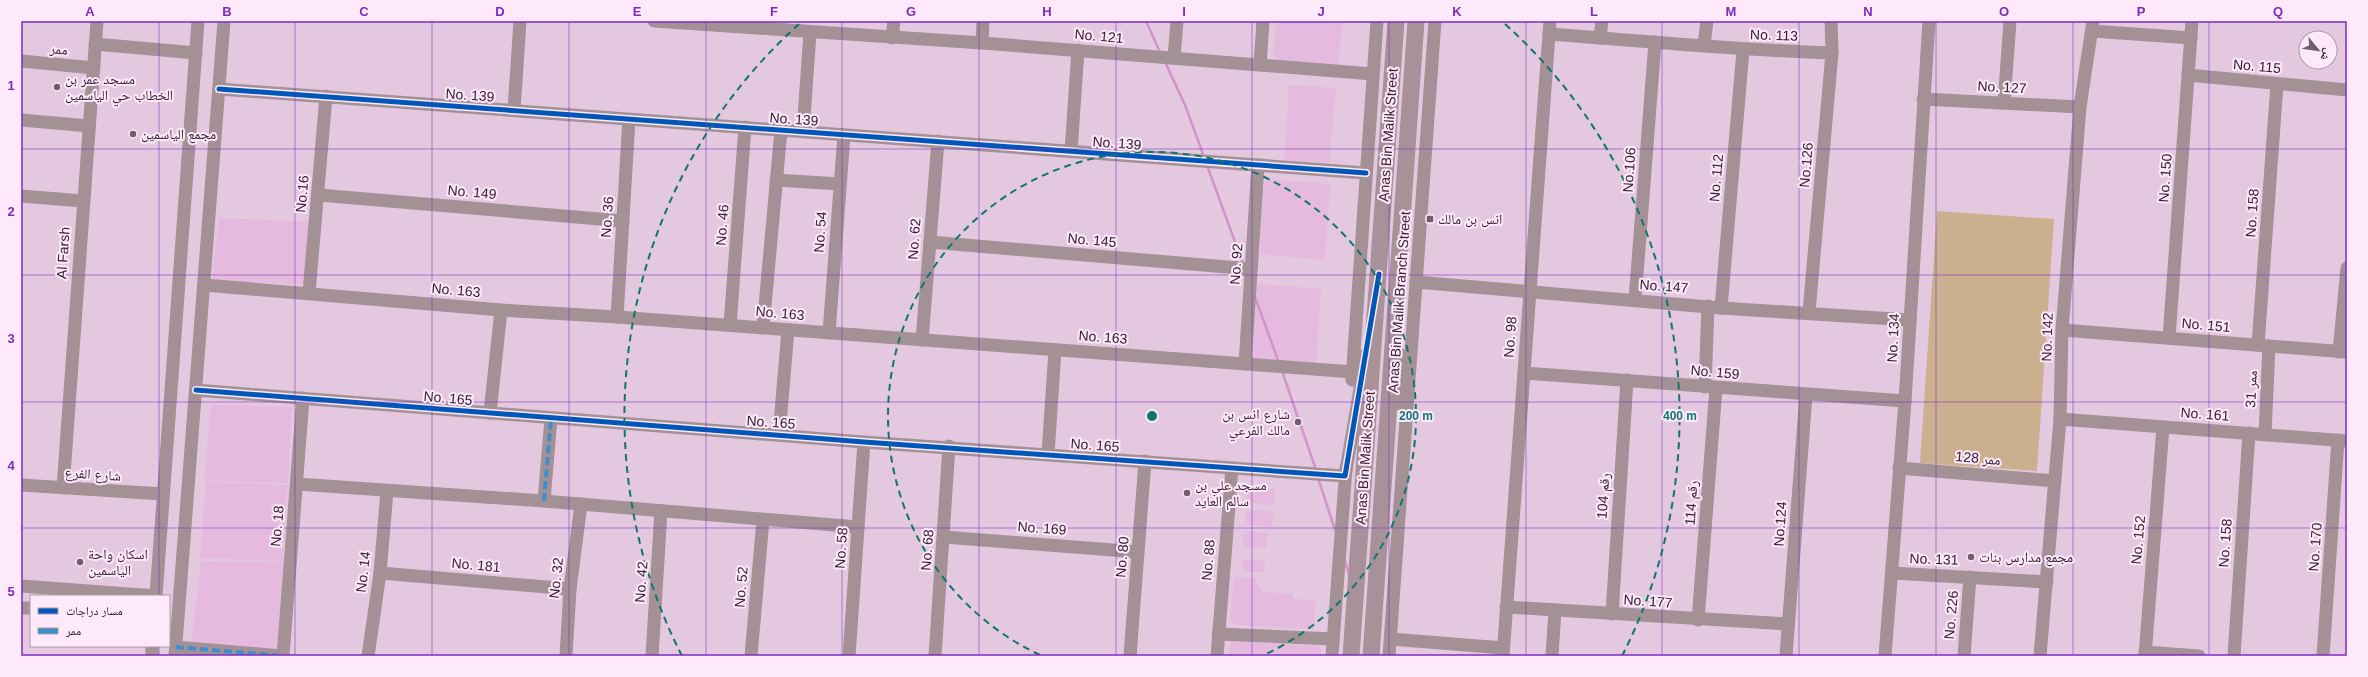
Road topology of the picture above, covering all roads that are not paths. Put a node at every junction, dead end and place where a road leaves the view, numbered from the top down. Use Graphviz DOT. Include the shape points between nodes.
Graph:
graph roads {
  1 [pos="97,21"];
  2 [pos="198,21"];
  3 [pos="224,21"];
  4 [pos="520,21"];
  5 [pos="654,21"];
  6 [pos="894,21"];
  7 [pos="983,21"];
  8 [pos="1177,21"];
  9 [pos="1263,21"];
  10 [pos="1377,21"];
  11 [pos="1416,21"];
  12 [pos="1435,21"];
  13 [pos="1602,21"];
  14 [pos="1706,21"];
  15 [pos="1832,21"];
  16 [pos="1929,21"];
  17 [pos="2010,21"];
  18 [pos="2192,21"];
  19 [pos="1396,23"];
  20 [pos="2093,26"];
  21 [pos="1549,28"];
  22 [pos="810,33"];
  23 [pos="892,38"];
  24 [pos="1600,38"];
  25 [pos="2191,38"];
  26 [pos="1655,42"];
  27 [pos="982,43"];
  28 [pos="95,44"];
  29 [pos="1704,45"];
  30 [pos="1078,50"];
  31 [pos="1742,50"];
  32 [pos="196,53"];
  33 [pos="1832,53"];
  34 [pos="1174,58"];
  35 [pos="21,61"];
  36 [pos="1260,65"];
  37 [pos="94,68"];
  38 [pos="1373,74"];
  39 [pos="2188,75"];
  40 [pos="2277,84"];
  41 [pos="219,89"];
  42 [pos="2347,90"];
  43 [pos="326,96"];
  44 [pos="1922,99"];
  45 [pos="2004,103"];
  46 [pos="2080,107"];
  47 [pos="514,110"];
  48 [pos="629,119"];
  49 [pos="21,120"];
  50 [pos="89,126"];
  51 [pos="745,127"];
  52 [pos="781,130"];
  53 [pos="803,131"];
  54 [pos="844,134"];
  55 [pos="938,141"];
  56 [pos="1071,151"];
  57 [pos="1258,165"];
  58 [pos="1366,173"];
  59 [pos="776,180"];
  60 [pos="840,184"];
  61 [pos="319,195"];
  62 [pos="21,196"];
  63 [pos="83,201"];
  64 [pos="623,221"];
  65 [pos="930,242"];
  66 [pos="1399,262"];
  67 [pos="1252,268"];
  68 [pos="2347,268"];
  69 [pos="1379,274"];
  70 [pos="1416,282"];
  71 [pos="204,285"];
  72 [pos="1530,292"];
  73 [pos="309,293"];
  74 [pos="1635,300"];
  75 [pos="1715,307"];
  76 [pos="502,310"];
  77 [pos="1809,312"];
  78 [pos="617,317"];
  79 [pos="1910,320"];
  80 [pos="730,325"];
  81 [pos="763,328"];
  82 [pos="788,330"];
  83 [pos="2062,330"];
  84 [pos="829,333"];
  85 [pos="2169,338"];
  86 [pos="922,340"];
  87 [pos="2264,346"];
  88 [pos="1056,350"];
  89 [pos="2343,352"];
  90 [pos="1245,364"];
  91 [pos="1352,372"];
  92 [pos="1524,373"];
  93 [pos="1627,380"];
  94 [pos="1710,387"];
  95 [pos="196,390"];
  96 [pos="1806,395"];
  97 [pos="303,398"];
  98 [pos="1905,401"];
  99 [pos="490,413"];
  100 [pos="552,418"];
  101 [pos="2060,419"];
  102 [pos="2163,426"];
  103 [pos="2249,433"];
  104 [pos="2265,434"];
  105 [pos="779,435"];
  106 [pos="2343,440"];
  107 [pos="864,442"];
  108 [pos="949,446"];
  109 [pos="1048,454"];
  110 [pos="1145,461"];
  111 [pos="1232,468"];
  112 [pos="1898,468"];
  113 [pos="1345,476"];
  114 [pos="2055,481"];
  115 [pos="297,484"];
  116 [pos="21,485"];
  117 [pos="63,488"];
  118 [pos="387,491"];
  119 [pos="163,494"];
  120 [pos="544,501"];
  121 [pos="581,504"];
  122 [pos="661,510"];
  123 [pos="1400,512"];
  124 [pos="763,520"];
  125 [pos="858,527"];
  126 [pos="944,537"];
  127 [pos="1138,552"];
  128 [pos="380,573"];
  129 [pos="1892,574"];
  130 [pos="1970,577"];
  131 [pos="2047,582"];
  132 [pos="21,586"];
  133 [pos="570,589"];
  134 [pos="118,594"];
  135 [pos="137,595"];
  136 [pos="156,595"];
  137 [pos="1506,607"];
  138 [pos="1555,610"];
  139 [pos="1612,614"];
  140 [pos="1698,620"];
  141 [pos="1788,624"];
  142 [pos="1218,634"];
  143 [pos="1333,639"];
  144 [pos="1391,639"];
  145 [pos="176,652"];
  146 [pos="1503,652"];
  147 [pos="2145,654"];
  148 [pos="283,656"];
  149 [pos="368,656"];
  150 [pos="566,656"];
  151 [pos="652,656"];
  152 [pos="751,656"];
  153 [pos="849,656"];
  154 [pos="935,656"];
  155 [pos="1130,656"];
  156 [pos="1217,656"];
  157 [pos="1332,656"];
  158 [pos="1351,656"];
  159 [pos="1371,656"];
  160 [pos="1389,656"];
  161 [pos="1552,656"];
  162 [pos="1786,656"];
  163 [pos="1885,656"];
  164 [pos="1964,656"];
  165 [pos="2040,656"];
  166 [pos="2199,656"];
  167 [pos="2234,656"];
  168 [pos="2322,656"];
  1 -- 28 [label="street, Al Farsh"];
  2 -- 32 [label="street"];
  3 -- 41 [label="street"];
  4 -- 47 [label="street"];
  5 -- 22 [label="street, No. 121"];
  6 -- 23 [label="street"];
  7 -- 27 [label="street"];
  8 -- 34 [label="street"];
  9 -- 36 [label="street"];
  10 -- 38 [label="street"];
  11 -- 66 [label="main road, Anas Bin Malik Street"];
  12 -- 70 [label="street, Anas Bin Malik Branch Street"];
  13 -- 24 [label="street"];
  14 -- 29 [label="street"];
  15 -- 33 [label="street, No.126"];
  16 -- 44 [label="street, No. 134"];
  17 -- 45 [label="street"];
  18 -- 25 [label="street, No. 150"];
  19 -- 69 [label="main road, Anas Bin Malik Street"];
  20 -- 25 [label="street"];
  20 -- 46 [label="street, No. 142"];
  21 -- 24 [label="street, No. 113"];
  21 -- 72 [label="street, No. 98"];
  22 -- 23 [label="street, No. 121"];
  22 -- 53 [label="street"];
  23 -- 27 [label="street, No. 121"];
  24 -- 26 [label="street, No. 113"];
  25 -- 39 [label="street, No. 150"];
  26 -- 29 [label="street, No. 113"];
  26 -- 74 [label="street, No.106"];
  27 -- 30 [label="street, No. 121"];
  28 -- 32 [label="street"];
  28 -- 37 [label="street, Al Farsh"];
  29 -- 31 [label="street, No. 113"];
  30 -- 34 [label="street, No. 121"];
  30 -- 56 [label="street"];
  31 -- 33 [label="street, No. 113"];
  31 -- 75 [label="street, No. 112"];
  32 -- 119 [label="street"];
  33 -- 77 [label="street, No.126"];
  34 -- 36 [label="street, No. 121"];
  35 -- 37 [label="street, ممر"];
  36 -- 38 [label="street, No. 121"];
  37 -- 50 [label="street, Al Farsh"];
  38 -- 58 [label="street"];
  39 -- 40 [label="street, No. 115"];
  39 -- 85 [label="street, No. 150"];
  40 -- 42 [label="street, No. 115"];
  40 -- 87 [label="street, No. 158"];
  41 -- 43 [label="street, No. 139"];
  41 -- 71 [label="street"];
  43 -- 47 [label="street, No. 139"];
  43 -- 61 [label="street, No.16"];
  44 -- 45 [label="street, No. 127"];
  44 -- 79 [label="street, No. 134"];
  45 -- 46 [label="street, No. 127"];
  46 -- 83 [label="street, No. 142"];
  47 -- 48 [label="street, No. 139"];
  48 -- 51 [label="street, No. 139"];
  48 -- 64 [label="street, No. 36"];
  49 -- 50 [label="street"];
  50 -- 63 [label="street, Al Farsh"];
  51 -- 52 [label="street, No. 139"];
  51 -- 80 [label="street, No. 46"];
  52 -- 53 [label="street, No. 139"];
  52 -- 59 [label="street"];
  53 -- 54 [label="street, No. 139"];
  54 -- 55 [label="street, No. 139"];
  54 -- 60 [label="street, No. 54"];
  55 -- 56 [label="street, No. 139"];
  55 -- 65 [label="street, No. 62"];
  56 -- 57 [label="street, No. 139"];
  57 -- 58 [label="street, No. 139"];
  57 -- 67 [label="street, No. 92"];
  58 -- 91 [label="street"];
  59 -- 60 [label="street"];
  59 -- 81 [label="street"];
  60 -- 84 [label="street, No. 54"];
  61 -- 64 [label="street, No. 149"];
  61 -- 73 [label="street, No.16"];
  62 -- 63 [label="street"];
  63 -- 117 [label="street, Al Farsh"];
  64 -- 78 [label="street, No. 36"];
  65 -- 67 [label="street, No. 145"];
  65 -- 86 [label="street, No. 62"];
  66 -- 123 [label="street"];
  66 -- 159 [label="main road, Anas Bin Malik Street"];
  67 -- 90 [label="street, No. 92"];
  68 -- 89 [label="street"];
  69 -- 113 [label="street"];
  69 -- 158 [label="main road, Anas Bin Malik Street"];
  70 -- 72 [label="street, No. 147"];
  70 -- 123 [label="street, Anas Bin Malik Branch Street"];
  71 -- 73 [label="street, No. 163"];
  71 -- 95 [label="street"];
  72 -- 74 [label="street, No. 147"];
  72 -- 92 [label="street, No. 98"];
  73 -- 76 [label="street, No. 163"];
  74 -- 75 [label="street, No. 147"];
  75 -- 77 [label="street, No. 147"];
  75 -- 94 [label="street, No. 112"];
  76 -- 78 [label="street, No. 163"];
  76 -- 99 [label="street"];
  77 -- 79 [label="street, No. 147"];
  78 -- 80 [label="street, No. 163"];
  79 -- 98 [label="street, No. 134"];
  80 -- 81 [label="street, No. 163"];
  81 -- 82 [label="street, No. 163"];
  82 -- 84 [label="street, No. 163"];
  82 -- 105 [label="street"];
  83 -- 85 [label="street, No. 151"];
  83 -- 101 [label="street, No. 142"];
  84 -- 86 [label="street, No. 163"];
  85 -- 87 [label="street, No. 151"];
  86 -- 88 [label="street, No. 163"];
  87 -- 89 [label="street, No. 151"];
  87 -- 104 [label="street, ممر 31"];
  88 -- 90 [label="street, No. 163"];
  88 -- 109 [label="street"];
  90 -- 91 [label="street, No. 163"];
  91 -- 113 [label="street"];
  92 -- 93 [label="street, No. 159"];
  92 -- 137 [label="street, No. 98"];
  93 -- 94 [label="street, No. 159"];
  93 -- 139 [label="street, رقم 104"];
  94 -- 96 [label="street, No. 159"];
  94 -- 140 [label="street, رقم 114"];
  95 -- 97 [label="street, No. 165"];
  95 -- 145 [label="street"];
  96 -- 98 [label="street, No. 159"];
  96 -- 141 [label="street, No.124"];
  97 -- 99 [label="street, No. 165"];
  97 -- 115 [label="street, No. 18"];
  98 -- 112 [label="street, No. 134"];
  99 -- 100 [label="street, No. 165"];
  100 -- 105 [label="street, No. 165"];
  100 -- 120 [label="street"];
  101 -- 102 [label="street, No. 161"];
  101 -- 114 [label="street, No. 142"];
  102 -- 103 [label="street, No. 161"];
  102 -- 147 [label="street, No. 152"];
  103 -- 104 [label="street, No. 161"];
  103 -- 167 [label="street, No. 158"];
  104 -- 106 [label="street, No. 161"];
  105 -- 107 [label="street, No. 165"];
  106 -- 168 [label="street, No. 170"];
  107 -- 108 [label="street, No. 165"];
  107 -- 125 [label="street, No. 58"];
  108 -- 109 [label="street, No. 165"];
  108 -- 126 [label="street, No. 68"];
  109 -- 110 [label="street, No. 165"];
  110 -- 111 [label="street, No. 165"];
  110 -- 127 [label="street, No. 80"];
  111 -- 113 [label="street, No. 165"];
  111 -- 142 [label="street, No. 88"];
  112 -- 114 [label="street, ممر 128"];
  112 -- 129 [label="street, No. 134"];
  113 -- 143 [label="street"];
  114 -- 131 [label="street, No. 142"];
  115 -- 118 [label="street"];
  115 -- 148 [label="street, No. 18"];
  116 -- 117 [label="street, شارع الفرع"];
  117 -- 119 [label="street, شارع الفرع"];
  118 -- 120 [label="street"];
  118 -- 128 [label="street, No. 14"];
  119 -- 136 [label="street"];
  120 -- 121 [label="street"];
  121 -- 122 [label="street"];
  121 -- 133 [label="street, No. 32"];
  122 -- 124 [label="street"];
  122 -- 151 [label="street, No. 42"];
  123 -- 144 [label="street, Anas Bin Malik Branch Street"];
  124 -- 125 [label="street"];
  124 -- 152 [label="street, No. 52"];
  125 -- 153 [label="street, No. 58"];
  126 -- 127 [label="street, No. 169"];
  126 -- 154 [label="street, No. 68"];
  127 -- 155 [label="street, No. 80"];
  128 -- 133 [label="street, No. 181"];
  128 -- 149 [label="street, No. 14"];
  129 -- 130 [label="street, No. 131"];
  129 -- 163 [label="street, No. 134"];
  130 -- 131 [label="street, No. 131"];
  130 -- 164 [label="street, No. 226"];
  131 -- 165 [label="street, No. 142"];
  132 -- 134 [label="street"];
  133 -- 150 [label="street, No. 32"];
  134 -- 135 [label="street"];
  137 -- 138 [label="street, No. 177"];
  137 -- 146 [label="street, No. 98"];
  138 -- 139 [label="street, No. 177"];
  138 -- 161 [label="street"];
  139 -- 140 [label="street, No. 177"];
  140 -- 141 [label="street, No. 177"];
  141 -- 162 [label="street, No.124"];
  142 -- 143 [label="street"];
  142 -- 156 [label="street, No. 88"];
  143 -- 157 [label="street"];
  144 -- 146 [label="street"];
  144 -- 160 [label="street, Anas Bin Malik Branch Street"];
  145 -- 148 [label="street, No. 18"];
  147 -- 166 [label="street"];
}
